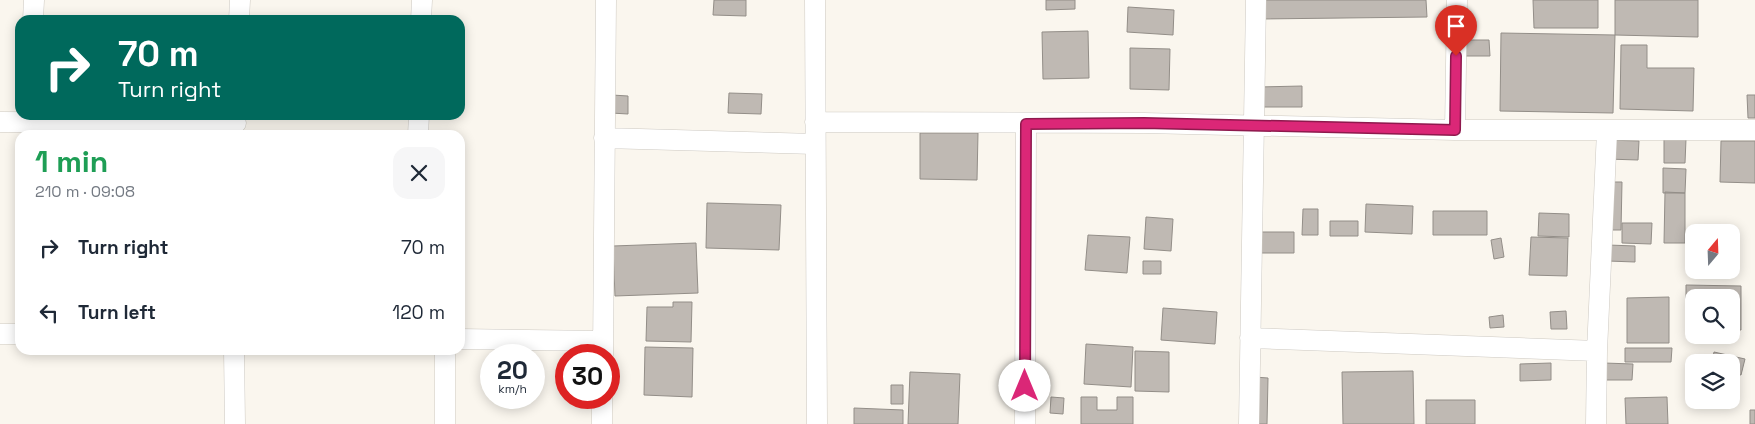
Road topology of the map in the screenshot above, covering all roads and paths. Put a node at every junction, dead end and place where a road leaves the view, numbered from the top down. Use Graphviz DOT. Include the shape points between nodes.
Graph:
graph roads {
  1 [pos="34,0"];
  2 [pos="240,0"];
  3 [pos="422,0"];
  4 [pos="606,0"];
  5 [pos="816,0"];
  6 [pos="1256,0"];
  7 [pos="1456,0"];
  8 [pos="33,15"];
  9 [pos="239,15"];
  10 [pos="421,15"];
  11 [pos="21,120"];
  12 [pos="72,120"];
  13 [pos="0,122"];
  14 [pos="815,122"];
  15 [pos="236,124"];
  16 [pos="1026,124"];
  17 [pos="1253,126"];
  18 [pos="1455,130"];
  19 [pos="1755,130"];
  20 [pos="1607,132"];
  21 [pos="604,138"];
  22 [pos="815,144"];
  23 [pos="0,334"];
  24 [pos="15,334"];
  25 [pos="1250,338"];
  26 [pos="465,339"];
  27 [pos="603,344"];
  28 [pos="555,345"];
  29 [pos="1597,350"];
  30 [pos="234,355"];
  31 [pos="446,355"];
  32 [pos="602,409"];
  33 [pos="235,424"];
  34 [pos="445,424"];
  35 [pos="602,424"];
  36 [pos="817,424"];
  37 [pos="1025,424"];
  38 [pos="1249,424"];
  39 [pos="1596,424"];
  1 -- 8 [label="street"];
  2 -- 9 [label="street"];
  3 -- 10 [label="street"];
  4 -- 21 [label="street"];
  5 -- 14 [label="street"];
  6 -- 17 [label="street"];
  7 -- 18 [label="street"];
  11 -- 13 [label="street"];
  12 -- 15 [label="street"];
  14 -- 16 [label="street"];
  14 -- 22 [label="street"];
  16 -- 17 [label="street"];
  16 -- 37 [label="street"];
  17 -- 18 [label="street"];
  17 -- 25 [label="street"];
  18 -- 20 [label="street"];
  19 -- 20 [label="street"];
  20 -- 29 [label="street"];
  21 -- 22 [label="street"];
  21 -- 27 [label="street"];
  22 -- 36 [label="street"];
  23 -- 24 [label="street"];
  25 -- 29 [label="street"];
  25 -- 38 [label="street"];
  26 -- 28 [label="street"];
  29 -- 39 [label="street"];
  30 -- 33 [label="street"];
  31 -- 34 [label="street"];
  32 -- 35 [label="street"];
}
